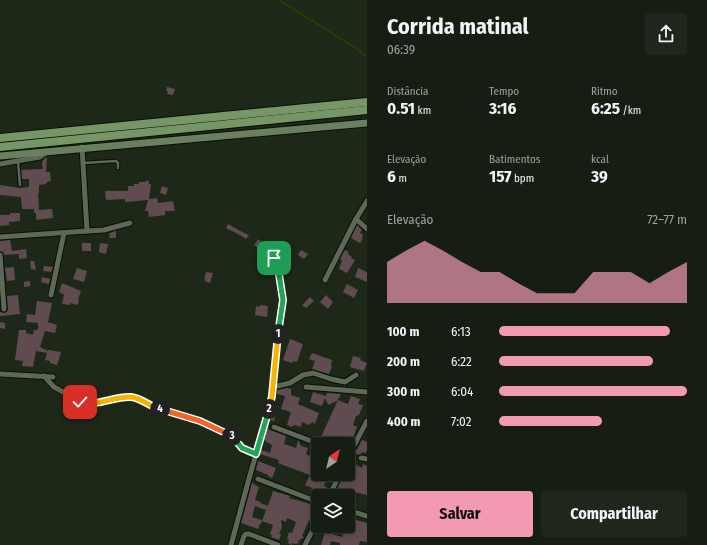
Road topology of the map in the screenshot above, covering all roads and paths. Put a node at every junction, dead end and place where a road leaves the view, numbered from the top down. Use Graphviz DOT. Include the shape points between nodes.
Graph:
graph roads {
  1 [pos="367,102"];
  2 [pos="367,110"];
  3 [pos="367,123"];
  4 [pos="0,138"];
  5 [pos="0,147"];
  6 [pos="82,147"];
  7 [pos="48,151"];
  8 [pos="11,155"];
  9 [pos="0,156"];
  10 [pos="18,162"];
  11 [pos="11,163"];
  12 [pos="84,163"];
  13 [pos="0,164"];
  14 [pos="118,168"];
  15 [pos="20,185"];
  16 [pos="367,201"];
  17 [pos="356,219"];
  18 [pos="130,222"];
  19 [pos="367,229"];
  20 [pos="87,231"];
  21 [pos="64,233"];
  22 [pos="0,237"];
  23 [pos="265,252"];
  24 [pos="0,255"];
  25 [pos="325,280"];
  26 [pos="51,295"];
  27 [pos="4,309"];
  28 [pos="0,374"];
  29 [pos="356,375"];
  30 [pos="44,376"];
  31 [pos="53,377"];
  32 [pos="273,387"];
  33 [pos="306,387"];
  34 [pos="367,392"];
  35 [pos="367,421"];
  36 [pos="274,427"];
  37 [pos="311,441"];
  38 [pos="355,443"];
  39 [pos="256,454"];
  40 [pos="361,458"];
  41 [pos="367,459"];
  42 [pos="258,479"];
  43 [pos="311,499"];
  44 [pos="355,512"];
  45 [pos="367,516"];
  46 [pos="311,533"];
  47 [pos="231,545"];
  48 [pos="241,545"];
  49 [pos="278,545"];
  50 [pos="305,545"];
  1 -- 4 [label="main road"];
  2 -- 5 [label="main road"];
  3 -- 6 [label="street"];
  6 -- 7 [label="street"];
  6 -- 12 [label="street"];
  7 -- 8 [label="street"];
  7 -- 10 [label="street" via="40,157"];
  8 -- 9 [label="street"];
  8 -- 11 [label="street"];
  10 -- 11 [label="street"];
  10 -- 15 [label="lane"];
  11 -- 13 [label="street"];
  12 -- 14 [label="lane" via="116,161"];
  12 -- 20 [label="street"];
  16 -- 17 [label="street"];
  17 -- 19 [label="street"];
  17 -- 25 [label="street"];
  18 -- 20 [label="street" via="104,230"];
  20 -- 21 [label="street"];
  21 -- 22 [label="street"];
  21 -- 26 [label="street"];
  23 -- 32 [label="street" via="274,258 278,268 283,300"];
  24 -- 27 [label="street"];
  28 -- 30 [label="street"];
  29 -- 32 [label="street" via="345,382 313,373"];
  30 -- 31 [label="street"];
  30 -- 39 [label="street" via="54,387 80,402 90,404 131,397 228,433 242,448"];
  32 -- 39 [label="street"];
  33 -- 34 [label="street"];
  35 -- 38 [label="street"];
  36 -- 37 [label="street"];
  39 -- 47 [label="street"];
  40 -- 41 [label="street"];
  42 -- 43 [label="street"];
  44 -- 45 [label="street"];
  46 -- 50 [label="street"];
  48 -- 49 [label="street" via="244,536 250,534"];
}
